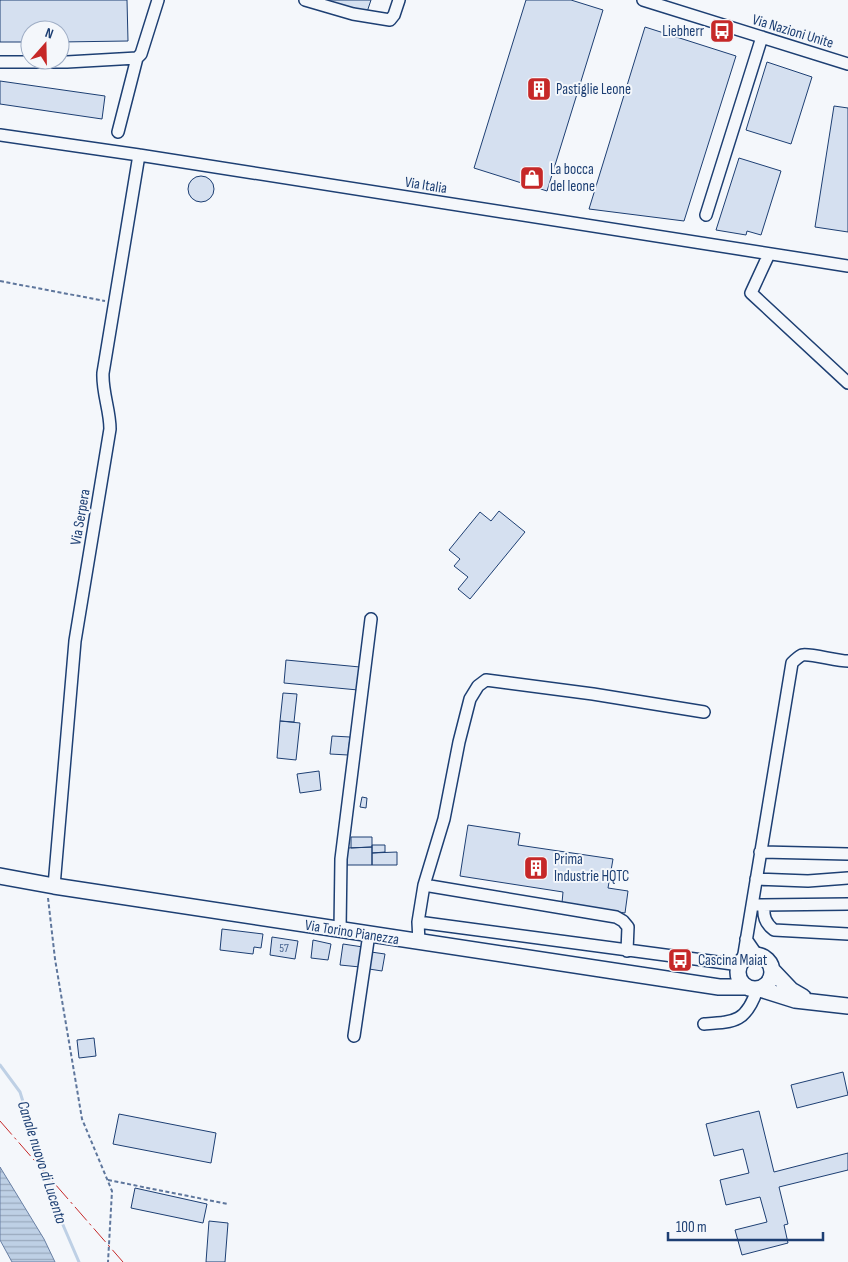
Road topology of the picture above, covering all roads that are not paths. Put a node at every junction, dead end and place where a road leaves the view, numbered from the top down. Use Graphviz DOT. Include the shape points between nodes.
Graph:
graph roads {
  1 [pos="158,0"];
  2 [pos="305,0"];
  3 [pos="399,0"];
  4 [pos="643,0"];
  5 [pos="762,37"];
  6 [pos="137,58"];
  7 [pos="0,62"];
  8 [pos="848,64"];
  9 [pos="118,132"];
  10 [pos="0,134"];
  11 [pos="139,154"];
  12 [pos="706,215"];
  13 [pos="769,254"];
  14 [pos="848,266"];
  15 [pos="848,383"];
  16 [pos="371,618"];
  17 [pos="848,661"];
  18 [pos="704,712"];
  19 [pos="760,852"];
  20 [pos="848,854"];
  21 [pos="0,876"];
  22 [pos="848,878"];
  23 [pos="756,879"];
  24 [pos="50,886"];
  25 [pos="424,886"];
  26 [pos="848,904"];
  27 [pos="751,905"];
  28 [pos="764,905"];
  29 [pos="418,922"];
  30 [pos="340,930"];
  31 [pos="369,934"];
  32 [pos="848,934"];
  33 [pos="419,942"];
  34 [pos="627,950"];
  35 [pos="745,962"];
  36 [pos="773,971"];
  37 [pos="705,985"];
  38 [pos="753,988"];
  39 [pos="809,1000"];
  40 [pos="848,1006"];
  41 [pos="704,1024"];
  42 [pos="354,1036"];
  1 -- 6 [label="street"];
  2 -- 3 [label="street" via="353,14 390,20"];
  4 -- 5 [label="street, Via Nazioni Unite"];
  5 -- 8 [label="street, Via Nazioni Unite"];
  5 -- 12 [label="street"];
  6 -- 7 [label="street"];
  6 -- 9 [label="street"];
  10 -- 11 [label="street, Via Italia"];
  11 -- 13 [label="street, Via Italia"];
  11 -- 24 [label="street, Via Serpera" via="102,385 110,429 75,641"];
  13 -- 14 [label="street, Via Italia"];
  13 -- 15 [label="street" via="751,293"];
  16 -- 30 [label="street" via="341,859"];
  17 -- 19 [label="street" via="803,655 792,663"];
  18 -- 25 [label="street" via="486,680 470,699 444,819"];
  19 -- 20 [label="street"];
  19 -- 23 [label="street"];
  21 -- 24 [label="main road, Via Torino Pianezza"];
  22 -- 23 [label="street" via="808,881"];
  23 -- 27 [label="street"];
  24 -- 30 [label="main road, Via Torino Pianezza"];
  25 -- 29 [label="street"];
  25 -- 34 [label="street" via="616,917 628,927"];
  26 -- 28 [label="street"];
  27 -- 28 [label="street"];
  27 -- 35 [label="street"];
  28 -- 32 [label="street" via="768,925 774,930"];
  29 -- 33 [label="street"];
  29 -- 34 [label="street"];
  30 -- 31 [label="main road, Via Torino Pianezza"];
  31 -- 33 [label="main road, Via Torino Pianezza"];
  31 -- 42 [label="street"];
  33 -- 37 [label="main road, Via Torino Pianezza"];
  34 -- 35 [label="street"];
  35 -- 36 [label="main road" via="768,960"];
  35 -- 37 [label="main road" via="731,973"];
  35 -- 38 [label="main road" via="739,978"];
  36 -- 38 [label="main road" via="770,982"];
  36 -- 39 [label="main road, Via Torino Pianezza" via="791,990"];
  37 -- 38 [label="main road, Via Torino Pianezza"];
  38 -- 39 [label="main road, Via Torino Pianezza" via="795,1000"];
  38 -- 41 [label="street" via="751,1005 742,1017 731,1022"];
  39 -- 40 [label="main road, Via Torino Pianezza"];
}
